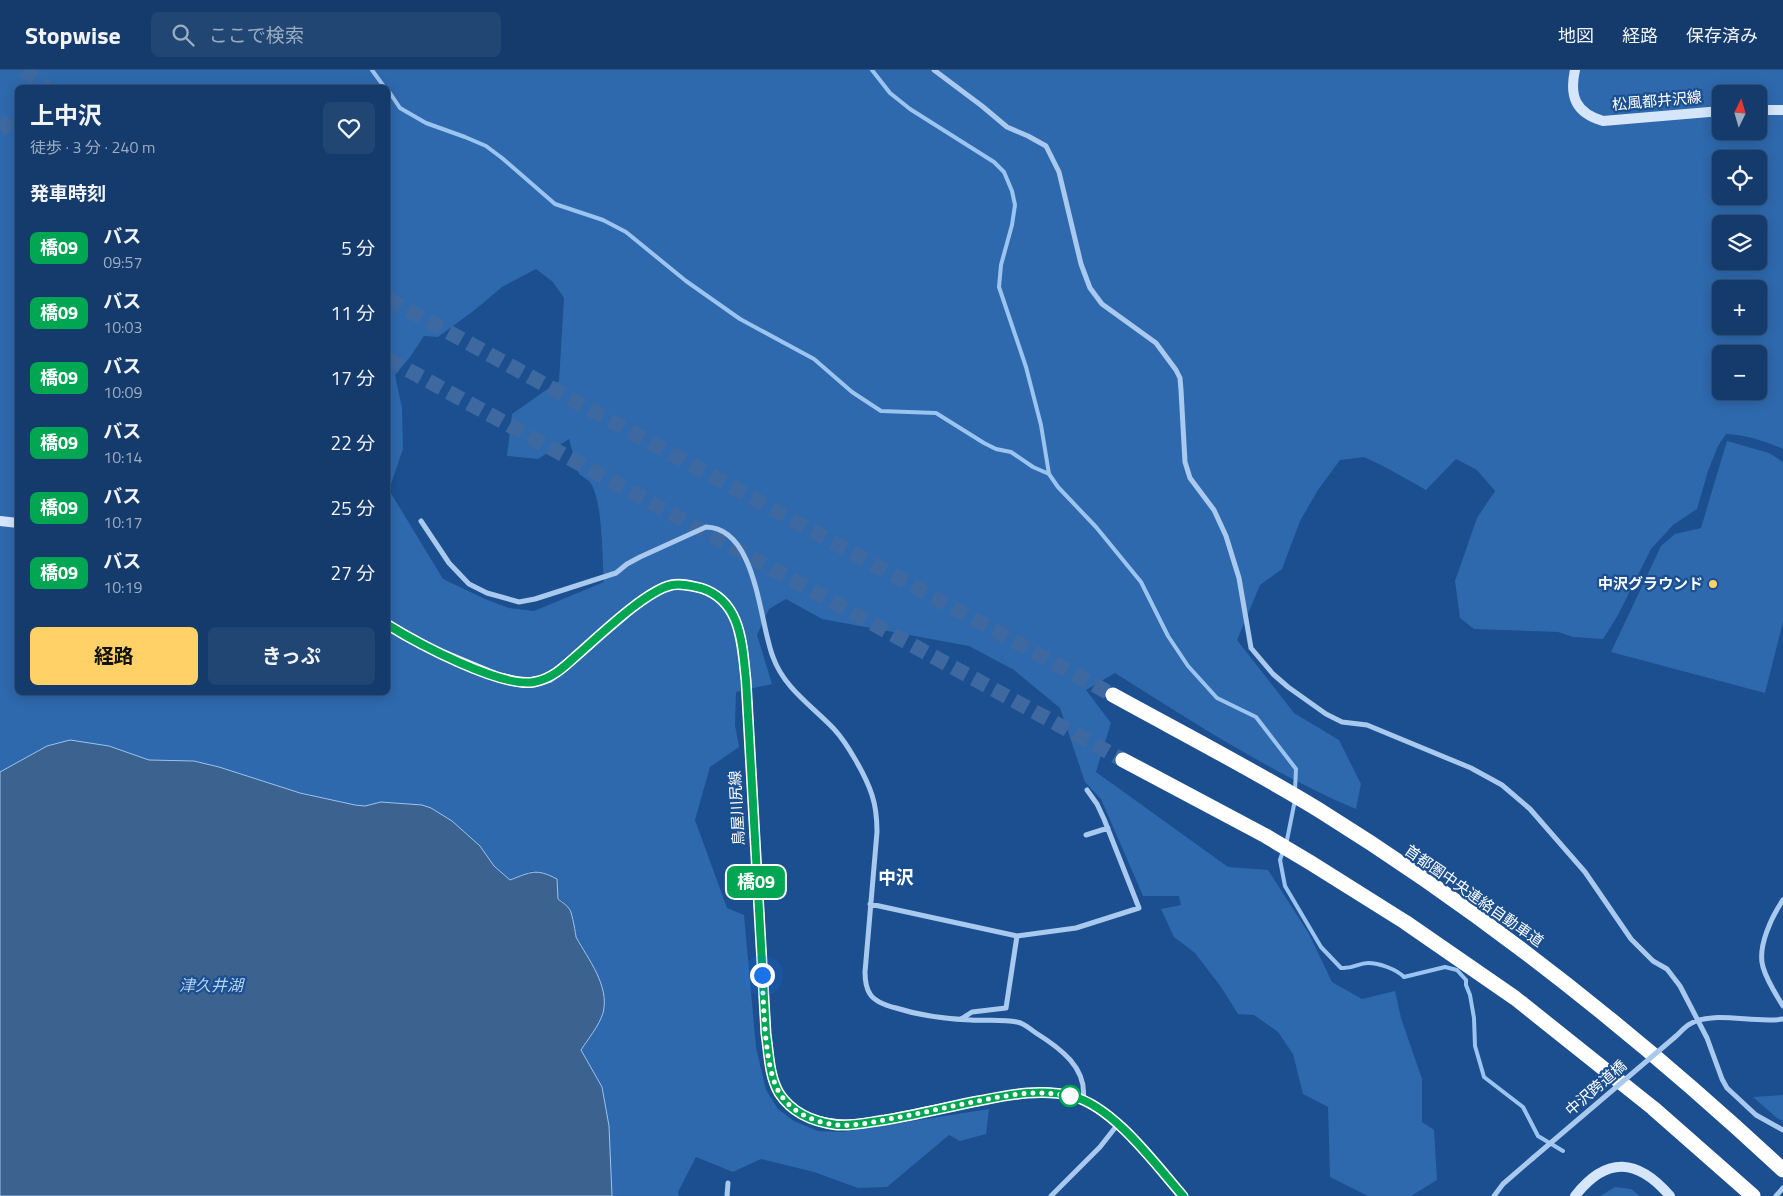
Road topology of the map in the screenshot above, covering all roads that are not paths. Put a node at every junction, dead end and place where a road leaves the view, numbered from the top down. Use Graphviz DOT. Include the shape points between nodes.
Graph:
graph roads {
  1 [pos="934,70"];
  2 [pos="1574,70"];
  3 [pos="1768,110"];
  4 [pos="1783,110"];
  5 [pos="1712,112"];
  6 [pos="0,521"];
  7 [pos="420,521"];
  8 [pos="15,523"];
  9 [pos="390,626"];
  10 [pos="1113,695"];
  11 [pos="1123,760"];
  12 [pos="1086,790"];
  13 [pos="1108,828"];
  14 [pos="1086,835"];
  15 [pos="1783,900"];
  16 [pos="870,904"];
  17 [pos="1017,936"];
  18 [pos="1783,1006"];
  19 [pos="1783,1019"];
  20 [pos="961,1020"];
  21 [pos="1698,1020"];
  22 [pos="1083,1100"];
  23 [pos="1118,1124"];
  24 [pos="1783,1130"];
  25 [pos="1783,1170"];
  26 [pos="728,1183"];
  27 [pos="1783,1188"];
  28 [pos="726,1196"];
  29 [pos="1051,1196"];
  30 [pos="1183,1196"];
  31 [pos="1494,1196"];
  32 [pos="1575,1196"];
  33 [pos="1670,1196"];
  34 [pos="1753,1196"];
  35 [pos="1776,1196"];
  1 -- 21 [label="street" via="1008,127 1046,146 1059,172 1090,288 1102,304 1156,344 1176,370 1180,378 1185,462 1190,478 1214,510 1226,536 1239,578 1252,648 1273,674 1326,714 1342,722 1367,725 1471,768 1502,785 1530,808 1585,872 1631,939 1653,961 1667,969"];
  2 -- 5 [label="main road, 松風都井沢線" via="1573,97 1587,114 1603,121"];
  3 -- 4 [label="main road"];
  6 -- 8 [label="main road"];
  7 -- 16 [label="street" via="468,584 519,602 616,573 640,557 706,527 714,527 728,535 741,550 751,570 772,657 780,672 847,745 872,793 877,832"];
  9 -- 22 [label="main road, 鳥屋川尻線" via="454,660 523,683 549,678 658,590 672,584 686,585 718,596 732,612 743,652 766,1034 779,1092 800,1114 838,1125 878,1121 1038,1092"];
  10 -- 25 [label="highway, 首都圏中央連絡自動車道" via="1318,810 1443,893 1630,1035"];
  11 -- 34 [label="highway" via="1311,863 1516,998 1653,1108"];
  12 -- 13 [label="street" via="1097,804"];
  13 -- 14 [label="street"];
  13 -- 17 [label="street" via="1140,908 1076,928"];
  15 -- 18 [label="street" via="1770,923 1761,955 1766,977"];
  16 -- 17 [label="street"];
  16 -- 20 [label="street" via="865,972 870,994 890,1007"];
  17 -- 20 [label="street" via="1006,1008 972,1012"];
  19 -- 21 [label="street" via="1761,1021 1718,1017"];
  20 -- 22 [label="street" via="1016,1022 1052,1043 1076,1069 1085,1089"];
  21 -- 24 [label="street" via="1727,1088 1756,1115"];
  21 -- 31 [label="street, 中沢跨道橋, bridge" via="1533,1158"];
  22 -- 23 [label="main road, 鳥屋川尻線"];
  23 -- 29 [label="street"];
  23 -- 30 [label="main road, 鳥屋川尻線"];
  26 -- 28 [label="street"];
  27 -- 35 [label="street"];
  32 -- 33 [label="main road" via="1600,1173 1625,1166 1645,1172"];
}
